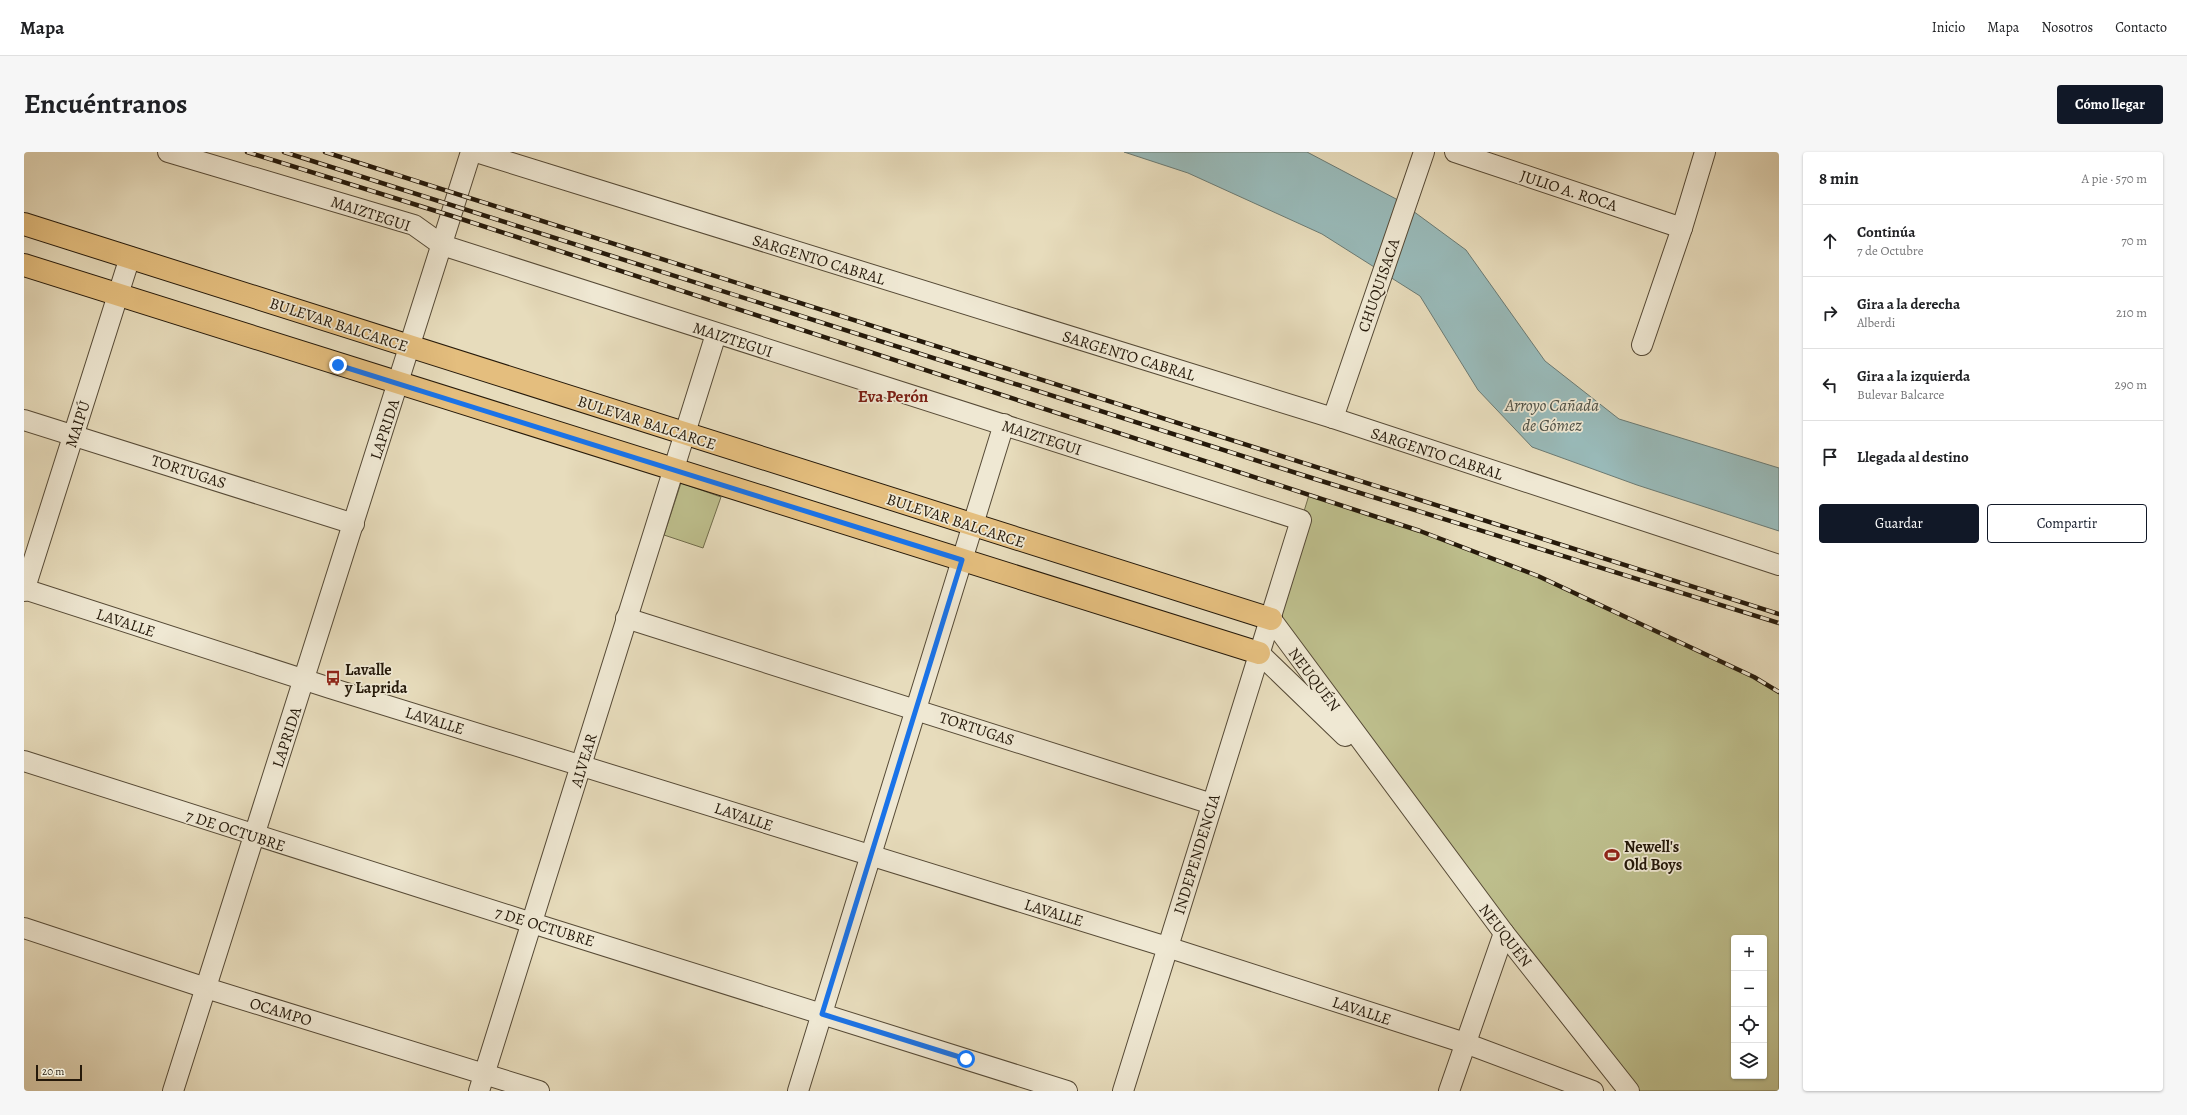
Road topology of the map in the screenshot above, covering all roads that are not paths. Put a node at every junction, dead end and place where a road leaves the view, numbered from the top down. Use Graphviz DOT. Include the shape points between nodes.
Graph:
graph roads {
  1 [pos="168,152"];
  2 [pos="472,152"];
  3 [pos="476,152"];
  4 [pos="1424,152"];
  5 [pos="1455,152"];
  6 [pos="1705,152"];
  7 [pos="24,224"];
  8 [pos="1682,228"];
  9 [pos="441,248"];
  10 [pos="130,257"];
  11 [pos="24,265"];
  12 [pos="118,295"];
  13 [pos="716,334"];
  14 [pos="1642,345"];
  15 [pos="410,346"];
  16 [pos="398,384"];
  17 [pos="1333,418"];
  18 [pos="24,420"];
  19 [pos="1004,424"];
  20 [pos="686,431"];
  21 [pos="73,435"];
  22 [pos="674,470"];
  23 [pos="1301,520"];
  24 [pos="973,523"];
  25 [pos="354,524"];
  26 [pos="962,560"];
  27 [pos="1779,566"];
  28 [pos="24,589"];
  29 [pos="626,618"];
  30 [pos="1271,618"];
  31 [pos="1259,653"];
  32 [pos="304,680"];
  33 [pos="917,709"];
  34 [pos="24,761"];
  35 [pos="581,764"];
  36 [pos="1387,776"];
  37 [pos="1212,804"];
  38 [pos="254,836"];
  39 [pos="871,856"];
  40 [pos="532,921"];
  41 [pos="24,928"];
  42 [pos="1504,933"];
  43 [pos="1167,947"];
  44 [pos="206,988"];
  45 [pos="822,1014"];
  46 [pos="1465,1043"];
  47 [pos="481,1082"];
  48 [pos="1625,1089"];
  49 [pos="174,1091"];
  50 [pos="539,1091"];
  51 [pos="798,1091"];
  52 [pos="1067,1091"];
  53 [pos="1123,1091"];
  54 [pos="1449,1091"];
  55 [pos="1593,1091"];
  1 -- 9 [label="street, MAIZTEGUI" via="414,225"];
  2 -- 9 [label="street"];
  3 -- 17 [label="street, SARGENTO CABRAL"];
  4 -- 17 [label="street, CHUQUISACA"];
  5 -- 8 [label="street, JULIO A. ROCA"];
  6 -- 8 [label="street"];
  7 -- 10 [label="main road, BULEVAR BALCARCE"];
  8 -- 14 [label="street"];
  9 -- 13 [label="street, MAIZTEGUI"];
  9 -- 15 [label="street, LAPRIDA"];
  10 -- 12 [label="street, MAIPÚ"];
  10 -- 15 [label="main road, BULEVAR BALCARCE"];
  11 -- 12 [label="main road"];
  12 -- 16 [label="main road"];
  12 -- 21 [label="street, MAIPÚ"];
  13 -- 19 [label="street, MAIZTEGUI"];
  13 -- 20 [label="street, ALVEAR"];
  15 -- 16 [label="street, LAPRIDA"];
  15 -- 20 [label="main road, BULEVAR BALCARCE"];
  16 -- 22 [label="main road"];
  16 -- 25 [label="street, LAPRIDA"];
  17 -- 27 [label="street, SARGENTO CABRAL"];
  18 -- 21 [label="street, TORTUGAS"];
  19 -- 23 [label="street, MAIZTEGUI"];
  19 -- 24 [label="street"];
  20 -- 22 [label="street, ALVEAR"];
  20 -- 24 [label="main road, BULEVAR BALCARCE"];
  21 -- 25 [label="street, TORTUGAS"];
  21 -- 28 [label="street, MAIPÚ"];
  22 -- 26 [label="main road"];
  22 -- 29 [label="street, ALVEAR"];
  23 -- 30 [label="street, INDEPENDENCIA"];
  24 -- 26 [label="street"];
  24 -- 30 [label="main road, BULEVAR BALCARCE"];
  25 -- 32 [label="street, LAPRIDA"];
  26 -- 31 [label="main road"];
  26 -- 33 [label="street"];
  28 -- 32 [label="street, LAVALLE"];
  29 -- 33 [label="street, TORTUGAS"];
  29 -- 35 [label="street, ALVEAR"];
  30 -- 31 [label="street, INDEPENDENCIA"];
  30 -- 36 [label="street, NEUQUÉN"];
  31 -- 36 [label="street, NEUQUÉN"];
  31 -- 37 [label="street, INDEPENDENCIA"];
  32 -- 35 [label="street, LAVALLE"];
  32 -- 38 [label="street, LAPRIDA"];
  33 -- 37 [label="street, TORTUGAS"];
  33 -- 39 [label="street"];
  34 -- 38 [label="street, 7 DE OCTUBRE"];
  35 -- 39 [label="street, LAVALLE"];
  35 -- 40 [label="street, ALVEAR"];
  36 -- 42 [label="street, NEUQUÉN"];
  37 -- 43 [label="street, INDEPENDENCIA"];
  38 -- 40 [label="street, 7 DE OCTUBRE"];
  38 -- 44 [label="street, LAPRIDA"];
  39 -- 43 [label="street, LAVALLE"];
  39 -- 45 [label="street"];
  40 -- 45 [label="street, 7 DE OCTUBRE"];
  40 -- 47 [label="street, ALVEAR"];
  41 -- 44 [label="street, OCAMPO"];
  42 -- 46 [label="street"];
  42 -- 48 [label="street, NEUQUÉN"];
  43 -- 46 [label="street, LAVALLE"];
  43 -- 53 [label="street, INDEPENDENCIA"];
  44 -- 47 [label="street, OCAMPO"];
  44 -- 49 [label="street, LAPRIDA"];
  45 -- 51 [label="street"];
  45 -- 52 [label="street, 7 DE OCTUBRE"];
  46 -- 54 [label="street"];
  46 -- 55 [label="street, LAVALLE"];
  47 -- 50 [label="street, OCAMPO"];
}
